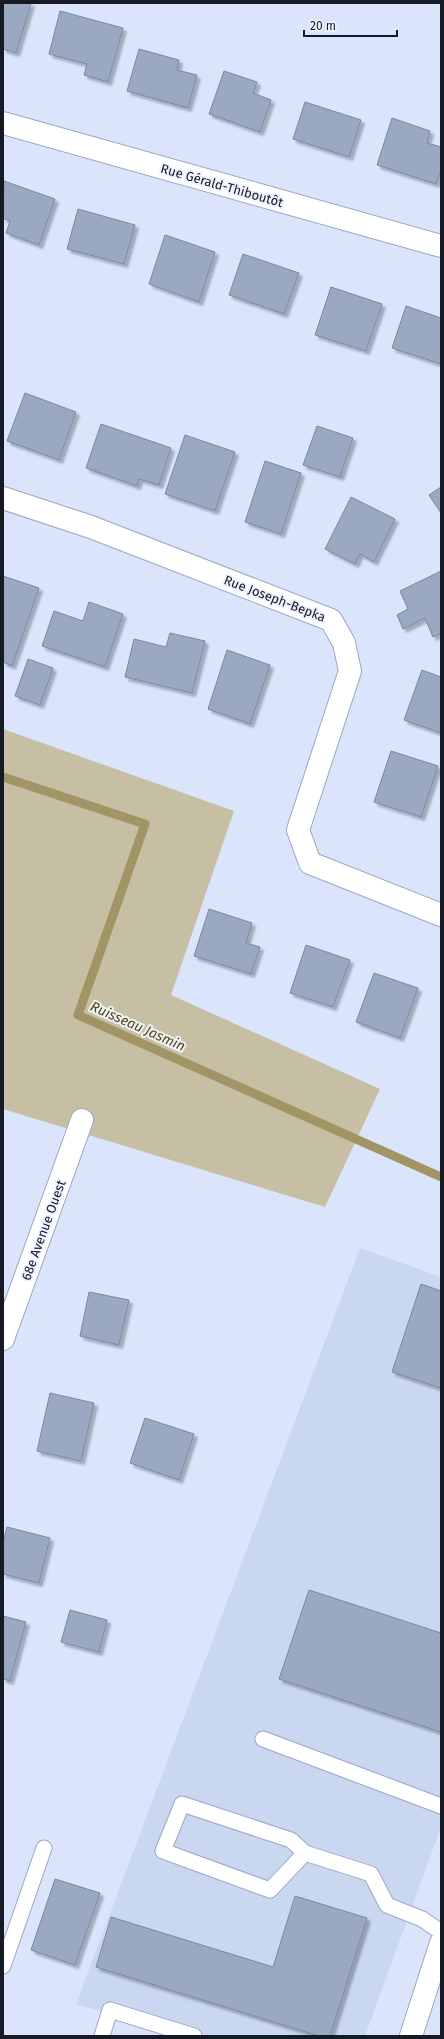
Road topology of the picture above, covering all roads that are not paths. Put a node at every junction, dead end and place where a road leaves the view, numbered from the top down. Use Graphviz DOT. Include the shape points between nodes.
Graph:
graph roads {
  1 [pos="3,123"];
  2 [pos="441,246"];
  3 [pos="3,498"];
  4 [pos="441,915"];
  5 [pos="82,1120"];
  6 [pos="3,1339"];
  7 [pos="263,1739"];
  8 [pos="441,1806"];
  9 [pos="44,1848"];
  10 [pos="305,1853"];
  11 [pos="441,1932"];
  12 [pos="441,1943"];
  13 [pos="3,1966"];
  14 [pos="102,2036"];
  15 [pos="194,2036"];
  16 [pos="411,2036"];
  1 -- 2 [label="street, Rue Gérald-Thiboutôt"];
  3 -- 4 [label="street, Rue Joseph-Bepka" via="91,527 331,620 344,643 350,671 298,830 310,863"];
  5 -- 6 [label="street, 68e Avenue Ouest"];
  7 -- 8 [label="lane"];
  9 -- 13 [label="lane"];
  10 -- 10 [label="lane" via="292,1840 182,1804 163,1851 270,1890"];
  10 -- 11 [label="lane" via="371,1874 387,1904 422,1919"];
  12 -- 16 [label="street"];
  14 -- 15 [label="lane" via="110,2010"];
}
